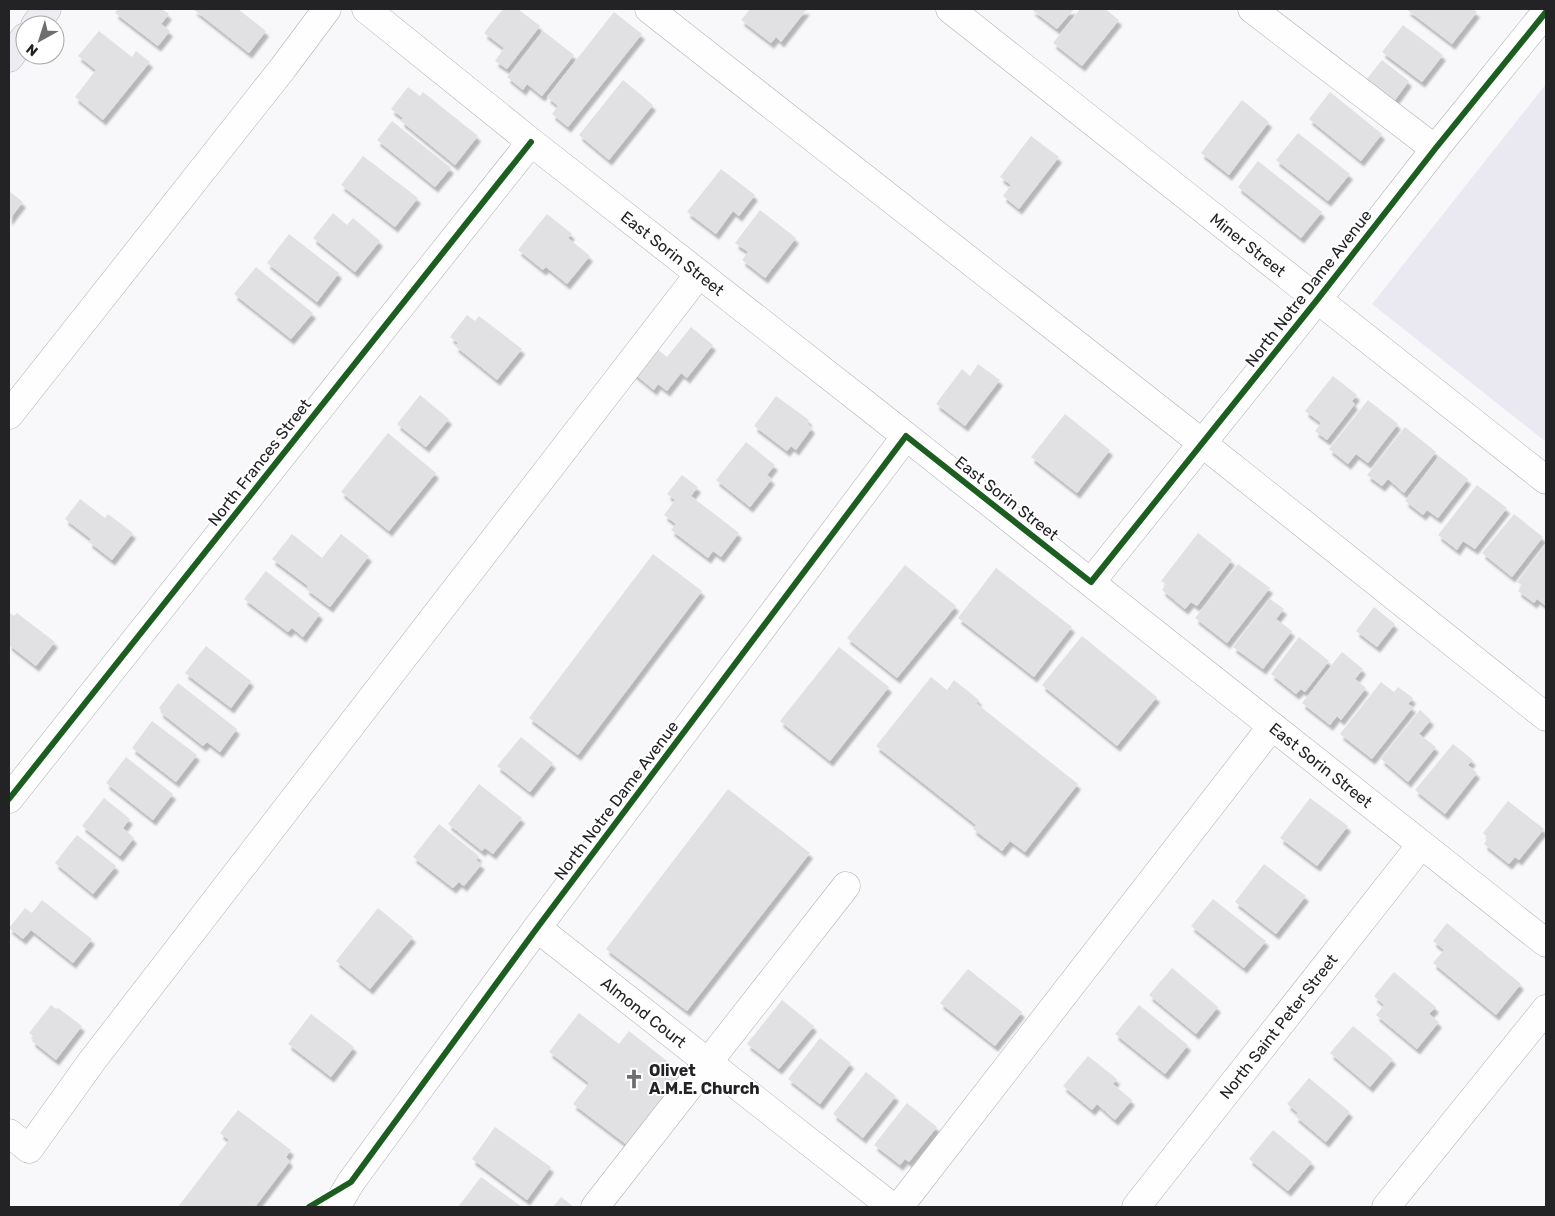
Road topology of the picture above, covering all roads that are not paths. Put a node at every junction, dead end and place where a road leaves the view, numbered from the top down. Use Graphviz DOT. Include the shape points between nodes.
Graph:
graph roads {
  1 [pos="327,9"];
  2 [pos="366,9"];
  3 [pos="649,9"];
  4 [pos="950,9"];
  5 [pos="1252,9"];
  6 [pos="1546,12"];
  7 [pos="531,142"];
  8 [pos="1435,149"];
  9 [pos="699,274"];
  10 [pos="1317,300"];
  11 [pos="9,415"];
  12 [pos="906,436"];
  13 [pos="1202,443"];
  14 [pos="1546,480"];
  15 [pos="1091,582"];
  16 [pos="1546,717"];
  17 [pos="1272,726"];
  18 [pos="9,799"];
  19 [pos="1421,845"];
  20 [pos="846,886"];
  21 [pos="537,928"];
  22 [pos="1542,931"];
  23 [pos="1546,1009"];
  24 [pos="709,1063"];
  25 [pos="9,1133"];
  26 [pos="336,1207"];
  27 [pos="595,1207"];
  28 [pos="892,1207"];
  29 [pos="899,1207"];
  30 [pos="1136,1207"];
  31 [pos="1386,1207"];
  1 -- 11 [label="street"];
  2 -- 7 [label="street, East Sorin Street"];
  3 -- 13 [label="street"];
  4 -- 10 [label="street, Miner Street"];
  5 -- 8 [label="street"];
  6 -- 8 [label="street, North Notre Dame Avenue"];
  7 -- 9 [label="street, East Sorin Street"];
  7 -- 18 [label="street, North Frances Street"];
  8 -- 10 [label="street, North Notre Dame Avenue"];
  9 -- 12 [label="street, East Sorin Street"];
  9 -- 25 [label="street" via="92,1062 29,1149"];
  10 -- 13 [label="street, North Notre Dame Avenue"];
  10 -- 14 [label="street, Miner Street"];
  12 -- 15 [label="street, East Sorin Street"];
  12 -- 21 [label="street, North Notre Dame Avenue"];
  13 -- 15 [label="street, North Notre Dame Avenue"];
  13 -- 16 [label="street"];
  15 -- 17 [label="street, East Sorin Street"];
  17 -- 19 [label="street, East Sorin Street"];
  17 -- 29 [label="street"];
  19 -- 22 [label="street, East Sorin Street"];
  19 -- 30 [label="street, North Saint Peter Street"];
  20 -- 24 [label="street"];
  21 -- 24 [label="street, Almond Court"];
  21 -- 26 [label="street, North Notre Dame Avenue"];
  23 -- 31 [label="street"];
  24 -- 27 [label="street"];
  24 -- 28 [label="street, Almond Court"];
}
